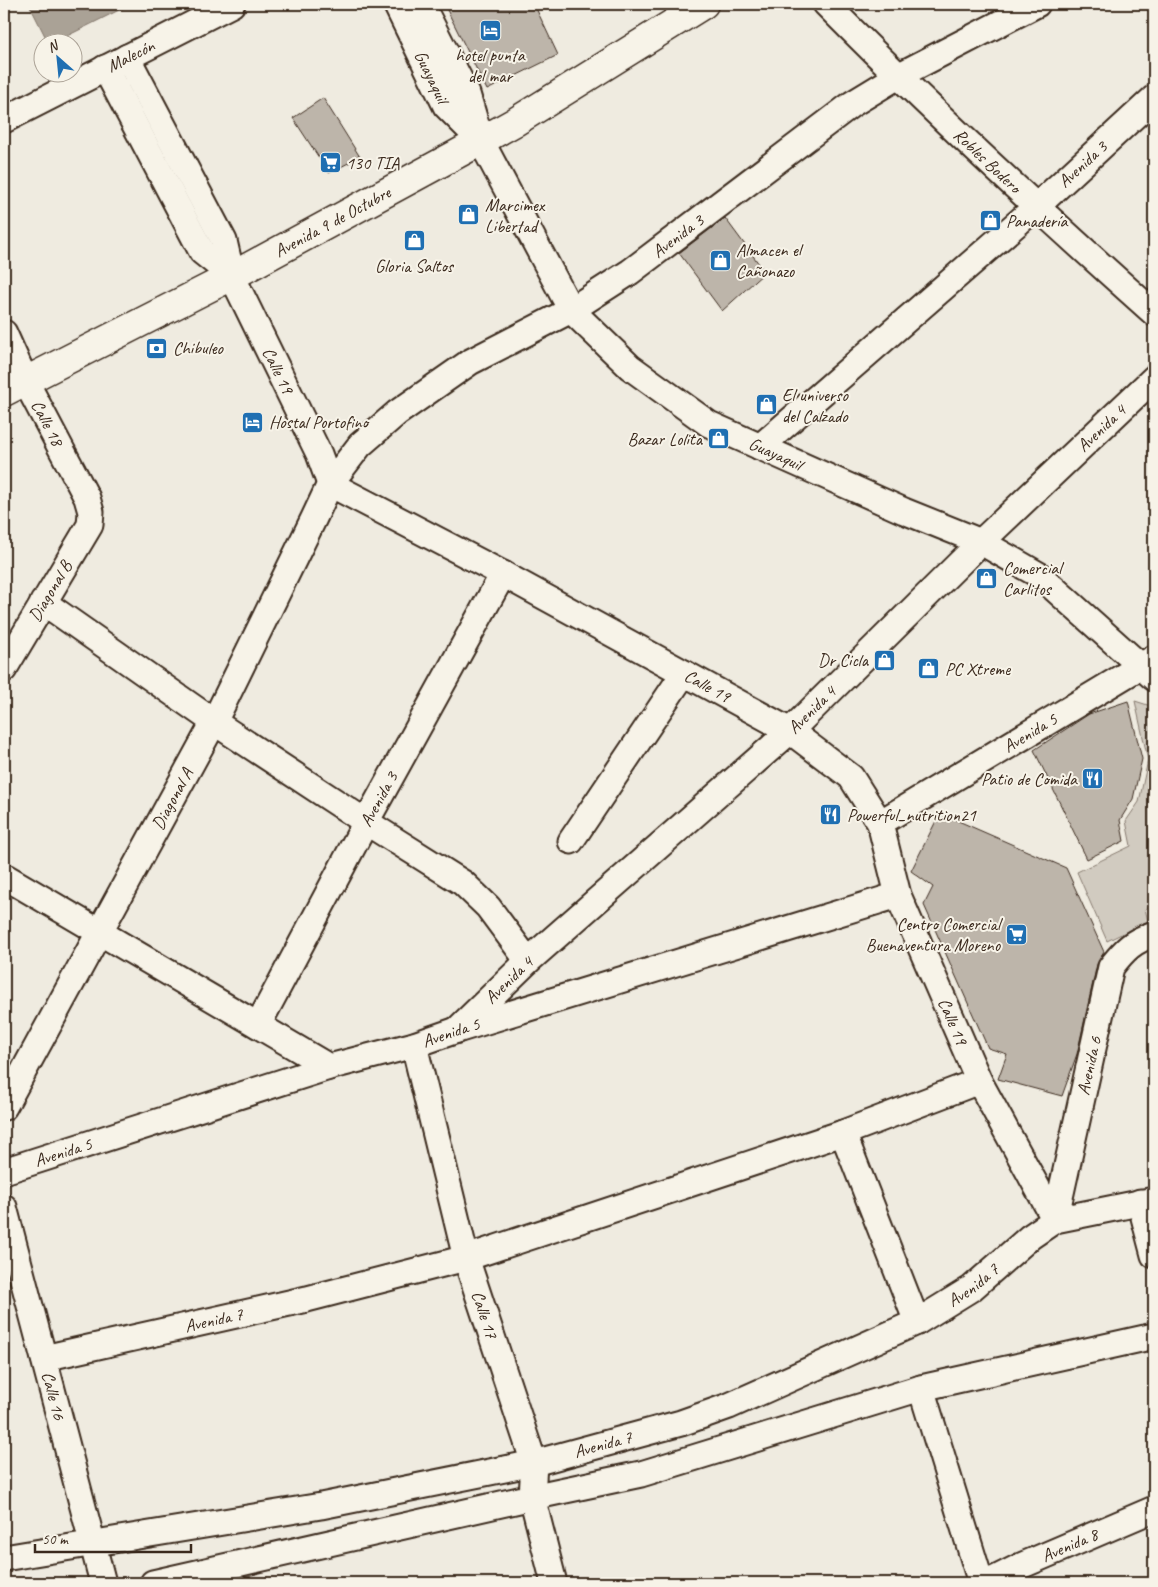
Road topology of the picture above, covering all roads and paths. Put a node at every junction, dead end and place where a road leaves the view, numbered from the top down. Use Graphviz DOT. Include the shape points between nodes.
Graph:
graph roads {
  1 [pos="232,4"];
  2 [pos="396,4"];
  3 [pos="421,4"];
  4 [pos="704,4"];
  5 [pos="826,4"];
  6 [pos="1037,4"];
  7 [pos="127,58"];
  8 [pos="105,68"];
  9 [pos="898,76"];
  10 [pos="1154,98"];
  11 [pos="4,120"];
  12 [pos="481,141"];
  13 [pos="1036,207"];
  14 [pos="236,284"];
  15 [pos="570,310"];
  16 [pos="1154,313"];
  17 [pos="4,333"];
  18 [pos="1154,378"];
  19 [pos="15,387"];
  20 [pos="760,448"];
  21 [pos="330,484"];
  22 [pos="91,512"];
  23 [pos="981,542"];
  24 [pos="503,574"];
  25 [pos="43,602"];
  26 [pos="5,664"];
  27 [pos="1150,667"];
  28 [pos="684,673"];
  29 [pos="214,722"];
  30 [pos="790,731"];
  31 [pos="366,822"];
  32 [pos="880,823"];
  33 [pos="571,840"];
  34 [pos="4,876"];
  35 [pos="898,896"];
  36 [pos="99,932"];
  37 [pos="1154,934"];
  38 [pos="528,961"];
  39 [pos="258,1025"];
  40 [pos="457,1030"];
  41 [pos="414,1045"];
  42 [pos="329,1067"];
  43 [pos="979,1081"];
  44 [pos="4,1107"];
  45 [pos="843,1133"];
  46 [pos="4,1171"];
  47 [pos="1147,1201"];
  48 [pos="4,1207"];
  49 [pos="1055,1220"];
  50 [pos="1154,1254"];
  51 [pos="466,1258"];
  52 [pos="917,1322"];
  53 [pos="1154,1336"];
  54 [pos="44,1358"];
  55 [pos="922,1388"];
  56 [pos="534,1463"];
  57 [pos="532,1497"];
  58 [pos="1154,1508"];
  59 [pos="94,1543"];
  60 [pos="4,1558"];
  61 [pos="103,1583"];
  62 [pos="154,1583"];
  63 [pos="554,1583"];
  64 [pos="981,1583"];
  65 [pos="987,1583"];
  1 -- 7 [label="street, Malecón"];
  2 -- 12 [label="street, Guayaquil" via="446,106"];
  3 -- 12 [label="street, Guayaquil" via="468,94"];
  4 -- 12 [label="main road, Avenida 9 de Octubre"];
  5 -- 9 [label="street, Robles Bodero"];
  6 -- 9 [label="street, Avenida 3"];
  7 -- 8 [label="street, Malecón"];
  7 -- 14 [label="street, Calle 19" via="224,241"];
  8 -- 11 [label="street, Malecón"];
  8 -- 14 [label="street, Calle 19" via="202,252"];
  9 -- 13 [label="street, Robles Bodero"];
  9 -- 15 [label="street, Avenida 3" via="852,104 630,272"];
  10 -- 13 [label="street, Avenida 3"];
  12 -- 14 [label="main road, Avenida 9 de Octubre"];
  12 -- 15 [label="street, Guayaquil"];
  13 -- 16 [label="street, Robles Bodero"];
  13 -- 20 [label="street, Avenida 3"];
  14 -- 19 [label="main road, Avenida 9 de Octubre"];
  14 -- 21 [label="street, Calle 19" via="319,454"];
  15 -- 20 [label="street, Guayaquil" via="630,366 709,424"];
  15 -- 21 [label="street, Avenida 3" via="470,362 397,414 360,445"];
  17 -- 19 [label="street, Calle 18"];
  18 -- 23 [label="street, Avenida 4"];
  19 -- 22 [label="street, Calle 18" via="87,498"];
  20 -- 23 [label="street, Guayaquil"];
  21 -- 24 [label="street, Calle 19"];
  21 -- 29 [label="street, Diagonal A"];
  22 -- 25 [label="street, Diagonal B" via="90,525"];
  23 -- 27 [label="street, Guayaquil" via="1039,575"];
  23 -- 30 [label="street, Avenida 4"];
  24 -- 28 [label="street, Calle 19"];
  24 -- 31 [label="street, Avenida 3"];
  25 -- 26 [label="street, Diagonal B"];
  25 -- 29 [label="street"];
  27 -- 32 [label="street, Avenida 5"];
  28 -- 30 [label="street, Calle 19"];
  28 -- 33 [label="street"];
  29 -- 31 [label="street"];
  29 -- 36 [label="street, Diagonal A"];
  30 -- 32 [label="street, Calle 19" via="850,777"];
  30 -- 38 [label="street, Avenida 4"];
  31 -- 38 [label="street" via="463,883 488,907"];
  31 -- 39 [label="street, Avenida 3"];
  32 -- 35 [label="street, Calle 19"];
  34 -- 36 [label="street"];
  35 -- 40 [label="street, Avenida 5"];
  35 -- 43 [label="street, Calle 19"];
  36 -- 39 [label="street"];
  36 -- 44 [label="street, Diagonal A"];
  37 -- 49 [label="street, Avenida 6" via="1124,950 1111,966"];
  38 -- 40 [label="street, Avenida 4"];
  39 -- 42 [label="street"];
  40 -- 41 [label="street, Avenida 5"];
  41 -- 42 [label="street, Avenida 5"];
  41 -- 51 [label="street, Calle 17"];
  42 -- 46 [label="street, Avenida 5"];
  43 -- 45 [label="street, Avenida 7"];
  43 -- 49 [label="street, Calle 19"];
  45 -- 51 [label="street, Avenida 7"];
  45 -- 52 [label="street"];
  47 -- 49 [label="street, Avenida 7"];
  47 -- 50 [label="street"];
  48 -- 54 [label="street, Calle 16"];
  49 -- 52 [label="street, Avenida 7" via="972,1288"];
  51 -- 54 [label="street, Avenida 7" via="307,1299"];
  51 -- 56 [label="street, Calle 17"];
  52 -- 56 [label="street, Avenida 7" via="729,1406 680,1424"];
  53 -- 55 [label="street, Avenida 7"];
  54 -- 59 [label="street, Calle 16"];
  55 -- 57 [label="street, Avenida 7" via="641,1474"];
  55 -- 64 [label="street"];
  56 -- 57 [label="street, Calle 17"];
  56 -- 59 [label="street, Avenida 7" via="321,1506"];
  57 -- 62 [label="street, Avenida 7"];
  57 -- 63 [label="street, Calle 17"];
  58 -- 65 [label="street, Avenida 8"];
  59 -- 60 [label="street, Avenida 7"];
  59 -- 61 [label="street, Calle 16"];
}
